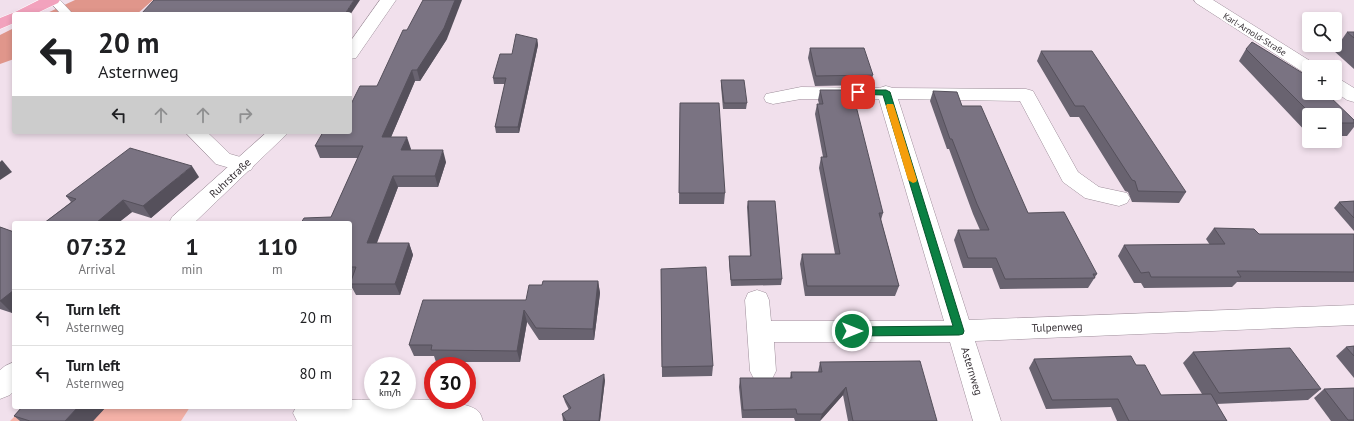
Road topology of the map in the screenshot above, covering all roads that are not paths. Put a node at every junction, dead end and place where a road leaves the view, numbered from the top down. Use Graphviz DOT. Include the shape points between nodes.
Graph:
graph roads {
  1 [pos="53,0"];
  2 [pos="388,0"];
  3 [pos="1202,0"];
  4 [pos="26,12"];
  5 [pos="66,12"];
  6 [pos="12,18"];
  7 [pos="0,24"];
  8 [pos="352,51"];
  9 [pos="1302,64"];
  10 [pos="1342,88"];
  11 [pos="886,92"];
  12 [pos="1354,96"];
  13 [pos="772,98"];
  14 [pos="197,134"];
  15 [pos="277,134"];
  16 [pos="244,165"];
  17 [pos="1119,198"];
  18 [pos="182,221"];
  19 [pos="757,300"];
  20 [pos="1354,315"];
  21 [pos="959,331"];
  22 [pos="760,332"];
  23 [pos="763,371"];
  24 [pos="12,376"];
  25 [pos="0,387"];
  26 [pos="307,413"];
  27 [pos="469,421"];
  28 [pos="987,421"];
  1 -- 4 [label="main road"];
  1 -- 5 [label="lane"];
  2 -- 8 [label="street"];
  3 -- 9 [label="street, Karl-Arnold-Straße"];
  6 -- 7 [label="main road"];
  10 -- 12 [label="street"];
  11 -- 13 [label="street" via="801,93"];
  11 -- 17 [label="street" via="1026,95 1070,177 1093,193"];
  11 -- 21 [label="street, Asternweg"];
  14 -- 16 [label="street" via="223,159"];
  15 -- 16 [label="street, Ruhrstraße"];
  16 -- 18 [label="street, Ruhrstraße"];
  19 -- 22 [label="street"];
  20 -- 21 [label="street, Tulpenweg"];
  21 -- 22 [label="street, Tulpenweg"];
  21 -- 28 [label="street, Asternweg"];
  22 -- 23 [label="street"];
  24 -- 25 [label="street"];
  26 -- 27 [label="street" via="439,413"];
}
